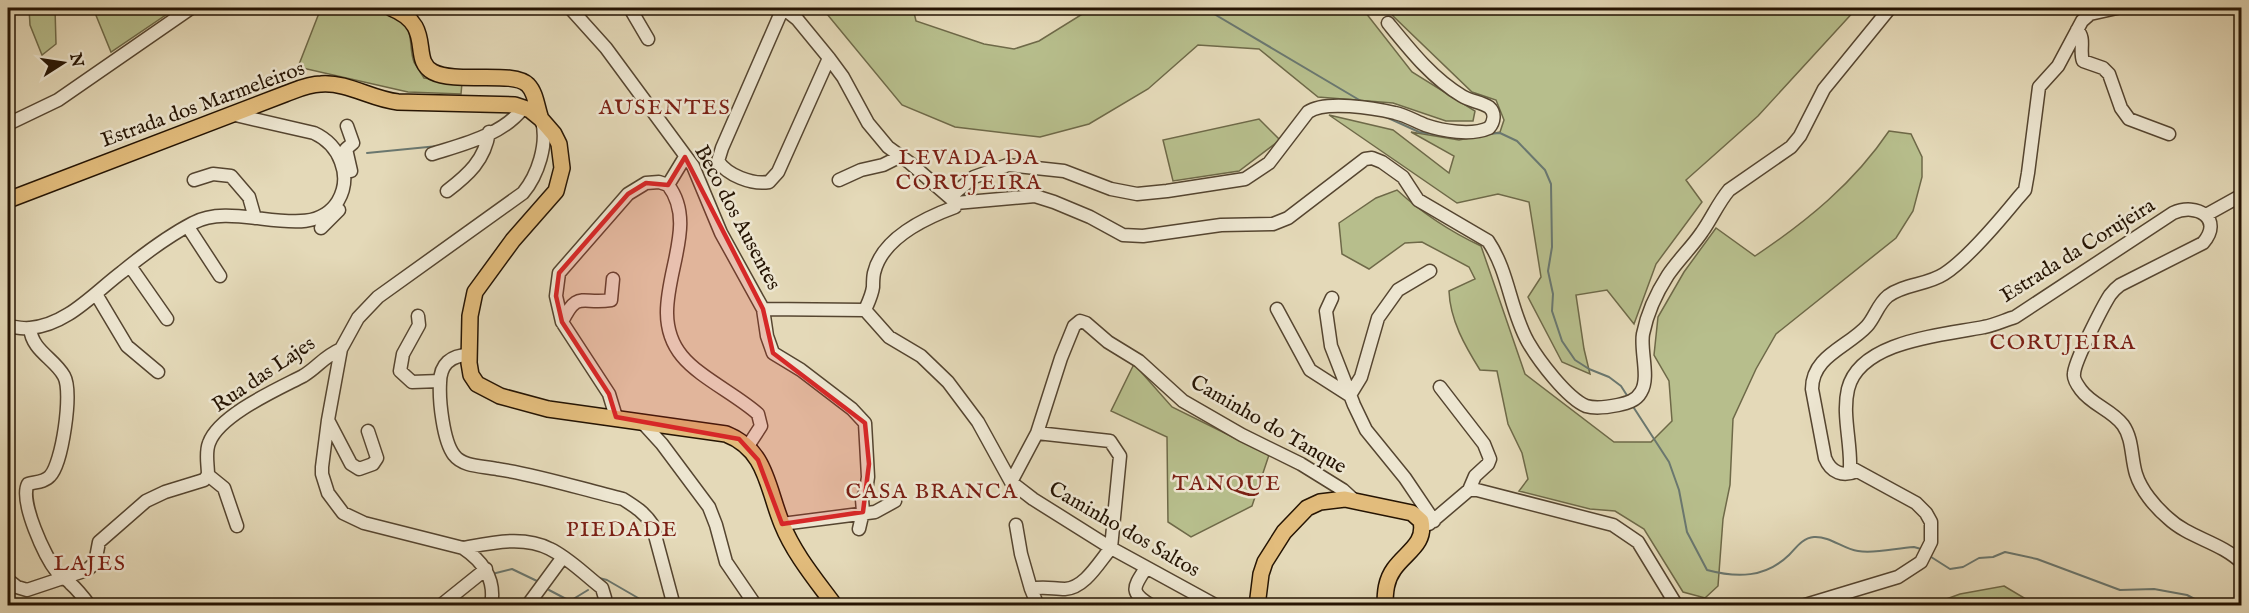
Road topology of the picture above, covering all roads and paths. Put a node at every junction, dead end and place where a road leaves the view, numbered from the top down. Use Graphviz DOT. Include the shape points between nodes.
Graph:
graph roads {
  1 [pos="191,8"];
  2 [pos="391,8"];
  3 [pos="570,8"];
  4 [pos="631,8"];
  5 [pos="783,8"];
  6 [pos="1890,8"];
  7 [pos="2117,8"];
  8 [pos="1388,23"];
  9 [pos="2077,30"];
  10 [pos="648,39"];
  11 [pos="829,58"];
  12 [pos="523,108"];
  13 [pos="231,114"];
  14 [pos="541,119"];
  15 [pos="8,124"];
  16 [pos="347,126"];
  17 [pos="489,132"];
  18 [pos="2169,134"];
  19 [pos="322,137"];
  20 [pos="346,149"];
  21 [pos="432,154"];
  22 [pos="900,156"];
  23 [pos="685,157"];
  24 [pos="194,180"];
  25 [pos="839,180"];
  26 [pos="668,185"];
  27 [pos="447,191"];
  28 [pos="2241,195"];
  29 [pos="8,200"];
  30 [pos="953,200"];
  31 [pos="2206,215"];
  32 [pos="255,218"];
  33 [pos="188,226"];
  34 [pos="321,228"];
  35 [pos="130,266"];
  36 [pos="1430,271"];
  37 [pos="220,276"];
  38 [pos="613,279"];
  39 [pos="96,294"];
  40 [pos="1332,298"];
  41 [pos="763,309"];
  42 [pos="1277,309"];
  43 [pos="865,310"];
  44 [pos="418,316"];
  45 [pos="167,319"];
  46 [pos="562,322"];
  47 [pos="8,326"];
  48 [pos="30,328"];
  49 [pos="341,349"];
  50 [pos="469,355"];
  51 [pos="158,372"];
  52 [pos="440,381"];
  53 [pos="1440,387"];
  54 [pos="1350,395"];
  55 [pos="616,417"];
  56 [pos="328,420"];
  57 [pos="641,421"];
  58 [pos="368,431"];
  59 [pos="1037,432"];
  60 [pos="748,446"];
  61 [pos="1857,471"];
  62 [pos="208,475"];
  63 [pos="1011,482"];
  64 [pos="1469,490"];
  65 [pos="895,501"];
  66 [pos="1355,501"];
  67 [pos="863,512"];
  68 [pos="782,524"];
  69 [pos="1428,524"];
  70 [pos="1016,525"];
  71 [pos="237,526"];
  72 [pos="859,529"];
  73 [pos="463,548"];
  74 [pos="1111,548"];
  75 [pos="562,557"];
  76 [pos="2241,563"];
  77 [pos="1146,568"];
  78 [pos="486,569"];
  79 [pos="66,579"];
  80 [pos="8,580"];
  81 [pos="1031,589"];
  82 [pos="90,606"];
  83 [pos="440,606"];
  84 [pos="491,606"];
  85 [pos="527,606"];
  86 [pos="603,606"];
  87 [pos="674,606"];
  88 [pos="756,606"];
  89 [pos="835,606"];
  90 [pos="1038,606"];
  91 [pos="1152,606"];
  92 [pos="1216,606"];
  93 [pos="1257,606"];
  94 [pos="1385,606"];
  95 [pos="1677,606"];
  96 [pos="1802,606"];
  1 -- 15 [label="street" via="58,100"];
  2 -- 14 [label="main road" via="413,21 430,70 442,76 524,82 535,96"];
  3 -- 23 [label="street, Beco dos Ausentes" via="606,48"];
  4 -- 10 [label="street"];
  5 -- 11 [label="street"];
  5 -- 11 [label="street" via="722,148 718,161 723,168 755,183 773,178"];
  6 -- 30 [label="street" via="1824,89 1791,147 1721,199 1702,232 1668,274 1652,306 1643,332 1641,393 1631,402 1607,407 1587,406 1576,399 1528,343 1488,241 1418,200 1403,177 1372,158 1365,159 1288,218 1273,224 1123,235 1090,217 1035,196"];
  7 -- 9 [label="street" via="2090,14"];
  8 -- 30 [label="street" via="1441,81 1462,96 1490,108 1493,123 1484,130 1463,131 1431,126 1396,113 1330,105 1308,112 1269,163 1245,179 1137,194 1111,189 1064,171 1008,165 974,177"];
  9 -- 18 [label="street" via="2082,38 2083,61 2109,74 2125,115"];
  9 -- 61 [label="street" via="2058,66 2039,87 2025,190 1944,274 1889,295 1868,325 1827,357 1812,380 1829,467 1842,474"];
  11 -- 22 [label="street" via="868,123"];
  12 -- 13 [label="main road, Estrada dos Marmeleiros" via="507,103 387,101 343,85 318,84"];
  12 -- 14 [label="main road, Estrada dos Marmeleiros"];
  12 -- 17 [label="street" via="507,124"];
  13 -- 19 [label="street"];
  13 -- 29 [label="main road, Estrada dos Marmeleiros"];
  14 -- 49 [label="street" via="545,132 538,165 523,194 378,297 358,318"];
  14 -- 50 [label="main road, Estrada dos Marmeleiros" via="560,144 561,177 551,199 479,283 471,304"];
  16 -- 20 [label="street" via="352,143"];
  17 -- 21 [label="street"];
  17 -- 27 [label="street" via="487,146 475,166"];
  19 -- 20 [label="street" via="335,139"];
  19 -- 32 [label="street" via="334,147 344,172 342,195 334,208 315,220"];
  20 -- 34 [label="street" via="351,168 349,191 339,210"];
  22 -- 25 [label="street"];
  22 -- 30 [label="street"];
  23 -- 26 [label="street"];
  23 -- 41 [label="street, Beco dos Ausentes" via="693,166 722,233"];
  24 -- 32 [label="street" via="213,174 231,176 249,197"];
  26 -- 46 [label="street" via="646,183 628,194 559,273 556,296"];
  26 -- 60 [label="street" via="682,220 667,299 669,329 682,356 758,414 761,426"];
  28 -- 31 [label="street"];
  30 -- 43 [label="street" via="955,207 910,228 888,248 874,273"];
  31 -- 61 [label="street, Estrada da Corujeira" via="2190,208 2173,213 2015,317 1900,344 1871,359 1860,368 1848,390 1850,467"];
  31 -- 76 [label="street" via="2210,232 2203,243 2112,292 2074,374 2084,394 2123,426 2141,486 2158,508 2179,526 2216,544"];
  32 -- 33 [label="street" via="223,214"];
  33 -- 35 [label="street"];
  33 -- 37 [label="street"];
  35 -- 39 [label="street"];
  35 -- 45 [label="street"];
  36 -- 54 [label="street" via="1398,290 1378,318 1361,377"];
  38 -- 46 [label="street" via="611,300 576,301"];
  39 -- 48 [label="street" via="61,319"];
  39 -- 51 [label="street" via="127,346"];
  40 -- 54 [label="street" via="1326,311 1331,346"];
  41 -- 43 [label="street, Beco dos Ausentes"];
  41 -- 67 [label="street" via="767,336 776,357 801,370 865,423 869,464"];
  42 -- 54 [label="street" via="1310,370"];
  43 -- 63 [label="street, Caminho dos Saltos" via="890,337 921,356 948,382 978,423"];
  44 -- 52 [label="street" via="419,325 403,354 400,371 412,382"];
  46 -- 55 [label="street" via="609,394"];
  47 -- 48 [label="street"];
  48 -- 79 [label="street" via="32,341 67,382 67,418 52,475 28,484 25,490 40,542 57,573"];
  49 -- 56 [label="street"];
  49 -- 62 [label="street, Rua das Lajes" via="303,376 255,400 219,428 208,445"];
  50 -- 52 [label="street" via="448,360"];
  50 -- 55 [label="main road, Estrada dos Marmeleiros" via="471,375 477,384 500,396 548,409"];
  52 -- 87 [label="street" via="449,447 464,463 531,475 623,499 645,514 656,535"];
  53 -- 64 [label="street" via="1490,459"];
  54 -- 69 [label="street" via="1366,430 1405,478"];
  55 -- 57 [label="main road, Estrada dos Marmeleiros"];
  56 -- 58 [label="street" via="351,464 359,469 373,464 377,458"];
  56 -- 73 [label="street" via="322,474 328,493 343,513 363,523"];
  57 -- 60 [label="main road, Estrada dos Marmeleiros" via="726,434"];
  57 -- 88 [label="street" via="708,507 726,562"];
  59 -- 63 [label="street"];
  59 -- 66 [label="street, Caminho do Tanque" via="1061,358 1080,321 1139,361 1183,401 1301,464"];
  59 -- 74 [label="street" via="1110,441 1120,456"];
  60 -- 68 [label="main road" via="763,469"];
  61 -- 96 [label="street" via="1916,503 1931,522 1933,536 1926,553 1898,577"];
  62 -- 71 [label="street" via="224,488"];
  62 -- 79 [label="street" via="200,482 146,501 99,542 95,563"];
  63 -- 74 [label="street, Caminho dos Saltos"];
  64 -- 69 [label="street"];
  64 -- 95 [label="street" via="1613,525 1638,542"];
  65 -- 67 [label="street" via="875,512"];
  66 -- 69 [label="main road" via="1412,513"];
  66 -- 93 [label="main road" via="1320,502 1284,532 1265,562"];
  67 -- 68 [label="street"];
  67 -- 72 [label="street"];
  68 -- 89 [label="main road"];
  69 -- 94 [label="main road" via="1418,543 1393,570 1386,584"];
  70 -- 81 [label="street"];
  73 -- 75 [label="street" via="508,541 537,544"];
  73 -- 78 [label="street"];
  74 -- 77 [label="street, Caminho dos Saltos"];
  74 -- 81 [label="street" via="1079,584 1068,589"];
  75 -- 85 [label="street"];
  75 -- 86 [label="street" via="602,588"];
  77 -- 91 [label="street" via="1134,591"];
  77 -- 92 [label="street, Caminho dos Saltos"];
  78 -- 83 [label="street"];
  78 -- 84 [label="street" via="492,587"];
  79 -- 80 [label="street" via="27,590"];
  79 -- 82 [label="street"];
  81 -- 90 [label="street"];
}
